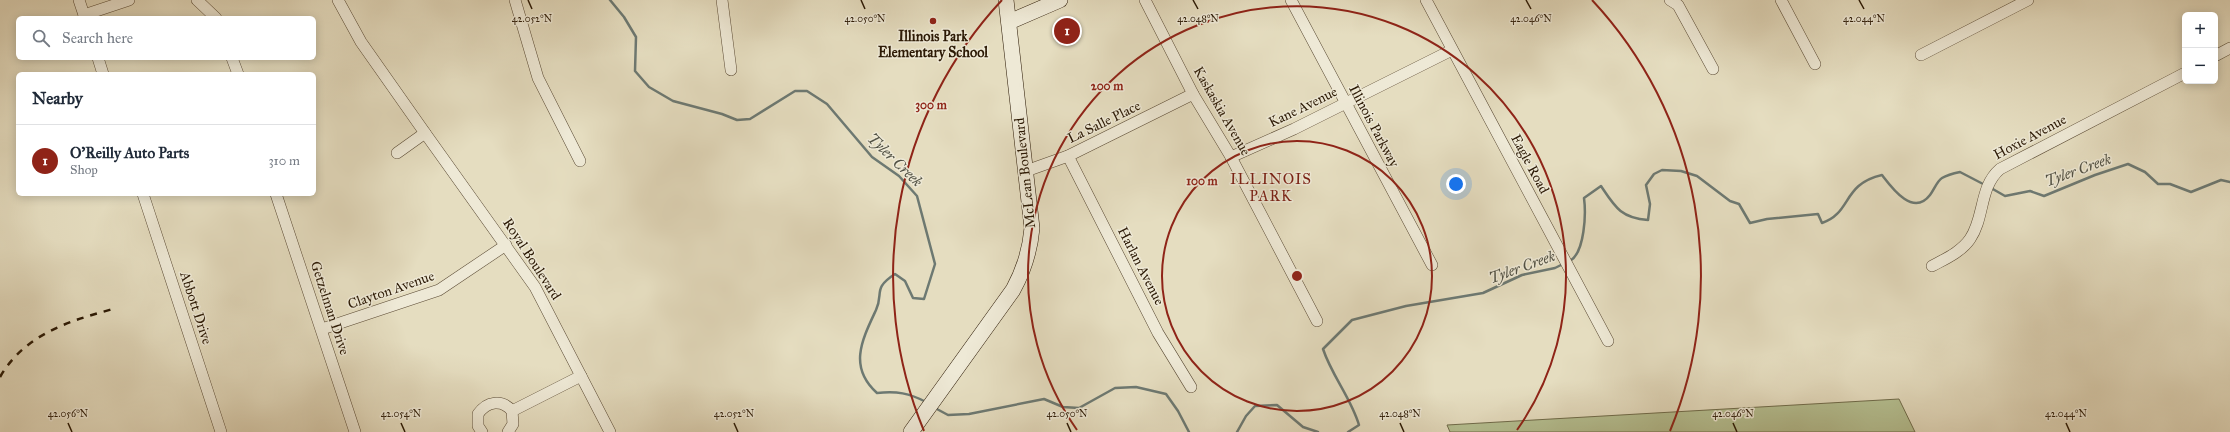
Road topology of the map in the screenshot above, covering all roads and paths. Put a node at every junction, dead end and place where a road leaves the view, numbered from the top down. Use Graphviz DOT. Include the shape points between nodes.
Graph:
graph roads {
  1 [pos="80,0"];
  2 [pos="129,0"];
  3 [pos="197,0"];
  4 [pos="338,0"];
  5 [pos="515,0"];
  6 [pos="722,0"];
  7 [pos="1006,0"];
  8 [pos="1145,0"];
  9 [pos="1291,0"];
  10 [pos="1426,0"];
  11 [pos="1670,0"];
  12 [pos="1781,0"];
  13 [pos="2028,0"];
  14 [pos="1049,2"];
  15 [pos="85,16"];
  16 [pos="214,16"];
  17 [pos="1009,22"];
  18 [pos="2230,48"];
  19 [pos="1452,50"];
  20 [pos="2218,54"];
  21 [pos="1920,55"];
  22 [pos="99,60"];
  23 [pos="233,60"];
  24 [pos="1815,64"];
  25 [pos="731,70"];
  26 [pos="1713,70"];
  27 [pos="102,72"];
  28 [pos="237,72"];
  29 [pos="2182,75"];
  30 [pos="1194,94"];
  31 [pos="1345,103"];
  32 [pos="425,133"];
  33 [pos="397,153"];
  34 [pos="1068,156"];
  35 [pos="1231,157"];
  36 [pos="580,161"];
  37 [pos="1026,172"];
  38 [pos="144,196"];
  39 [pos="277,196"];
  40 [pos="506,246"];
  41 [pos="1432,265"];
  42 [pos="1932,266"];
  43 [pos="1317,321"];
  44 [pos="322,329"];
  45 [pos="1608,341"];
  46 [pos="582,376"];
  47 [pos="1191,387"];
  48 [pos="512,411"];
  49 [pos="221,432"];
  50 [pos="355,432"];
  51 [pos="482,432"];
  52 [pos="508,432"];
  53 [pos="610,432"];
  54 [pos="911,432"];
  1 -- 15 [label="street"];
  2 -- 15 [label="street"];
  3 -- 16 [label="street"];
  4 -- 32 [label="street, Royal Boulevard" via="361,42"];
  5 -- 36 [label="street" via="538,78"];
  6 -- 25 [label="street"];
  7 -- 17 [label="main road, McLean Boulevard"];
  8 -- 30 [label="street, Kaskaskia Avenue"];
  9 -- 31 [label="street, Illinois Parkway"];
  10 -- 19 [label="street, Eagle Road"];
  11 -- 26 [label="street" via="1678,5"];
  12 -- 24 [label="street"];
  13 -- 21 [label="street"];
  14 -- 17 [label="main road"];
  17 -- 37 [label="main road, McLean Boulevard"];
  18 -- 20 [label="street"];
  19 -- 31 [label="street, Kane Avenue"];
  19 -- 45 [label="street, Eagle Road"];
  22 -- 27 [label="street"];
  23 -- 28 [label="street"];
  29 -- 42 [label="street, Hoxie Avenue" via="2000,168 1991,179 1985,193 1970,240 1960,250"];
  30 -- 34 [label="street, La Salle Place"];
  30 -- 35 [label="street, Kaskaskia Avenue"];
  31 -- 35 [label="street, Kane Avenue" via="1294,130"];
  31 -- 41 [label="street, Illinois Parkway"];
  32 -- 33 [label="street"];
  32 -- 40 [label="street, Royal Boulevard"];
  34 -- 37 [label="street, La Salle Place"];
  34 -- 47 [label="street, Harlan Avenue" via="1158,333"];
  35 -- 43 [label="street, Kaskaskia Avenue"];
  37 -- 54 [label="main road, McLean Boulevard" via="1032,228 1025,266 1008,296"];
  38 -- 49 [label="street, Abbott Drive"];
  39 -- 44 [label="street, Getzelman Drive"];
  40 -- 44 [label="street, Clayton Avenue" via="439,290"];
  40 -- 46 [label="street, Royal Boulevard" via="535,287"];
  44 -- 50 [label="street, Getzelman Drive"];
  46 -- 48 [label="street"];
  46 -- 53 [label="street, Royal Boulevard"];
  48 -- 51 [label="street" via="496,402 485,406 478,414 477,420"];
  48 -- 52 [label="street" via="513,424"];
}
